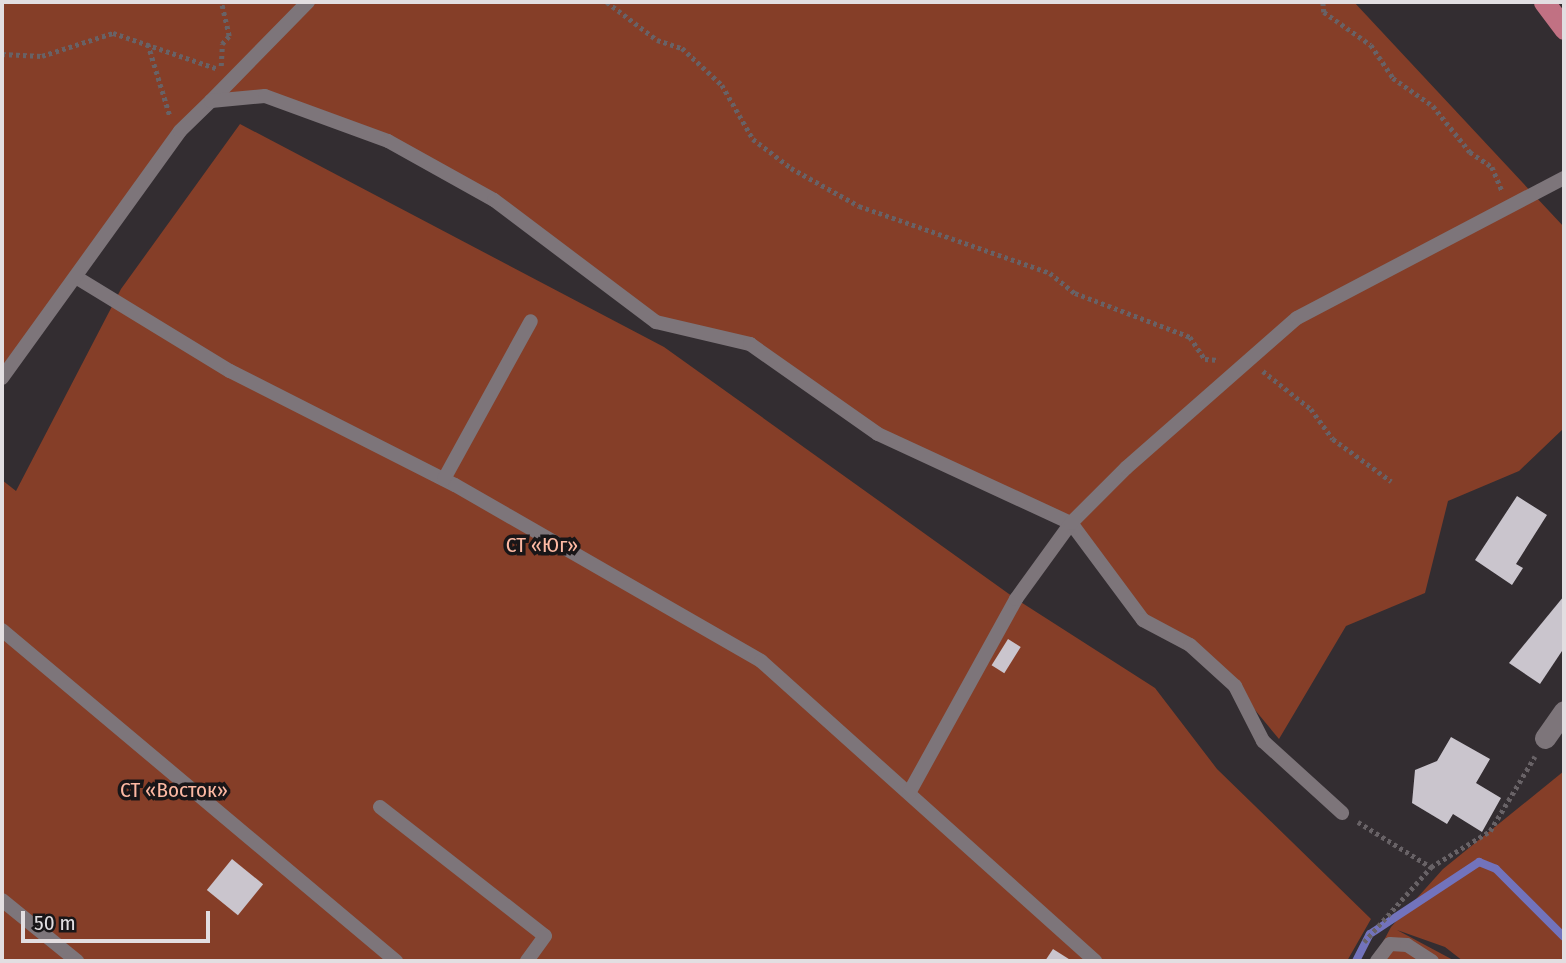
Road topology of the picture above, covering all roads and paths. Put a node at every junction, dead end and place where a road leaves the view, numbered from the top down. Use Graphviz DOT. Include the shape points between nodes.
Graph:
graph roads {
  1 [pos="221,2"];
  2 [pos="308,2"];
  3 [pos="607,2"];
  4 [pos="1322,2"];
  5 [pos="1544,2"];
  6 [pos="1564,29"];
  7 [pos="147,43"];
  8 [pos="2,54"];
  9 [pos="222,69"];
  10 [pos="225,76"];
  11 [pos="211,101"];
  12 [pos="180,131"];
  13 [pos="1564,178"];
  14 [pos="1512,205"];
  15 [pos="79,279"];
  16 [pos="531,321"];
  17 [pos="1248,361"];
  18 [pos="2,378"];
  19 [pos="444,479"];
  20 [pos="1391,481"];
  21 [pos="1071,523"];
  22 [pos="2,630"];
  23 [pos="1564,711"];
  24 [pos="1545,738"];
  25 [pos="909,793"];
  26 [pos="380,807"];
  27 [pos="1342,813"];
  28 [pos="1431,867"];
  29 [pos="2,900"];
  30 [pos="1360,950"];
  31 [pos="77,961"];
  32 [pos="396,961"];
  33 [pos="527,961"];
  34 [pos="1095,961"];
  35 [pos="1377,961"];
  36 [pos="1432,961"];
  1 -- 9 [label="path" via="229,22"];
  2 -- 11 [label="lane"];
  3 -- 17 [label="path" via="657,40 682,48 722,85 753,139 859,206 1051,274 1075,293 1190,337 1205,359"];
  4 -- 14 [label="path" via="1324,12 1371,45 1393,78 1433,106 1470,152 1492,167"];
  5 -- 6 [label="main road"];
  7 -- 8 [label="path" via="113,33 43,56"];
  7 -- 9 [label="path"];
  7 -- 12 [label="path"];
  9 -- 10 [label="path"];
  11 -- 12 [label="lane"];
  11 -- 21 [label="lane" via="265,96 387,141 494,200 656,321 750,344 877,434"];
  12 -- 15 [label="lane"];
  13 -- 14 [label="lane"];
  14 -- 17 [label="lane" via="1297,318"];
  15 -- 18 [label="lane"];
  15 -- 19 [label="lane" via="230,371"];
  16 -- 19 [label="lane"];
  17 -- 20 [label="path" via="1311,409 1318,426 1362,464"];
  17 -- 21 [label="lane"];
  19 -- 25 [label="lane" via="761,661"];
  21 -- 25 [label="lane" via="1016,599"];
  21 -- 27 [label="lane" via="1143,620 1190,645 1235,686 1263,741"];
  22 -- 32 [label="lane"];
  23 -- 24 [label="street"];
  24 -- 28 [label="path" via="1490,831"];
  25 -- 34 [label="lane"];
  26 -- 33 [label="lane" via="545,936"];
  27 -- 28 [label="path"];
  28 -- 30 [label="path" via="1386,911"];
  29 -- 31 [label="lane"];
  35 -- 36 [label="lane" via="1391,944 1407,945"];
}
